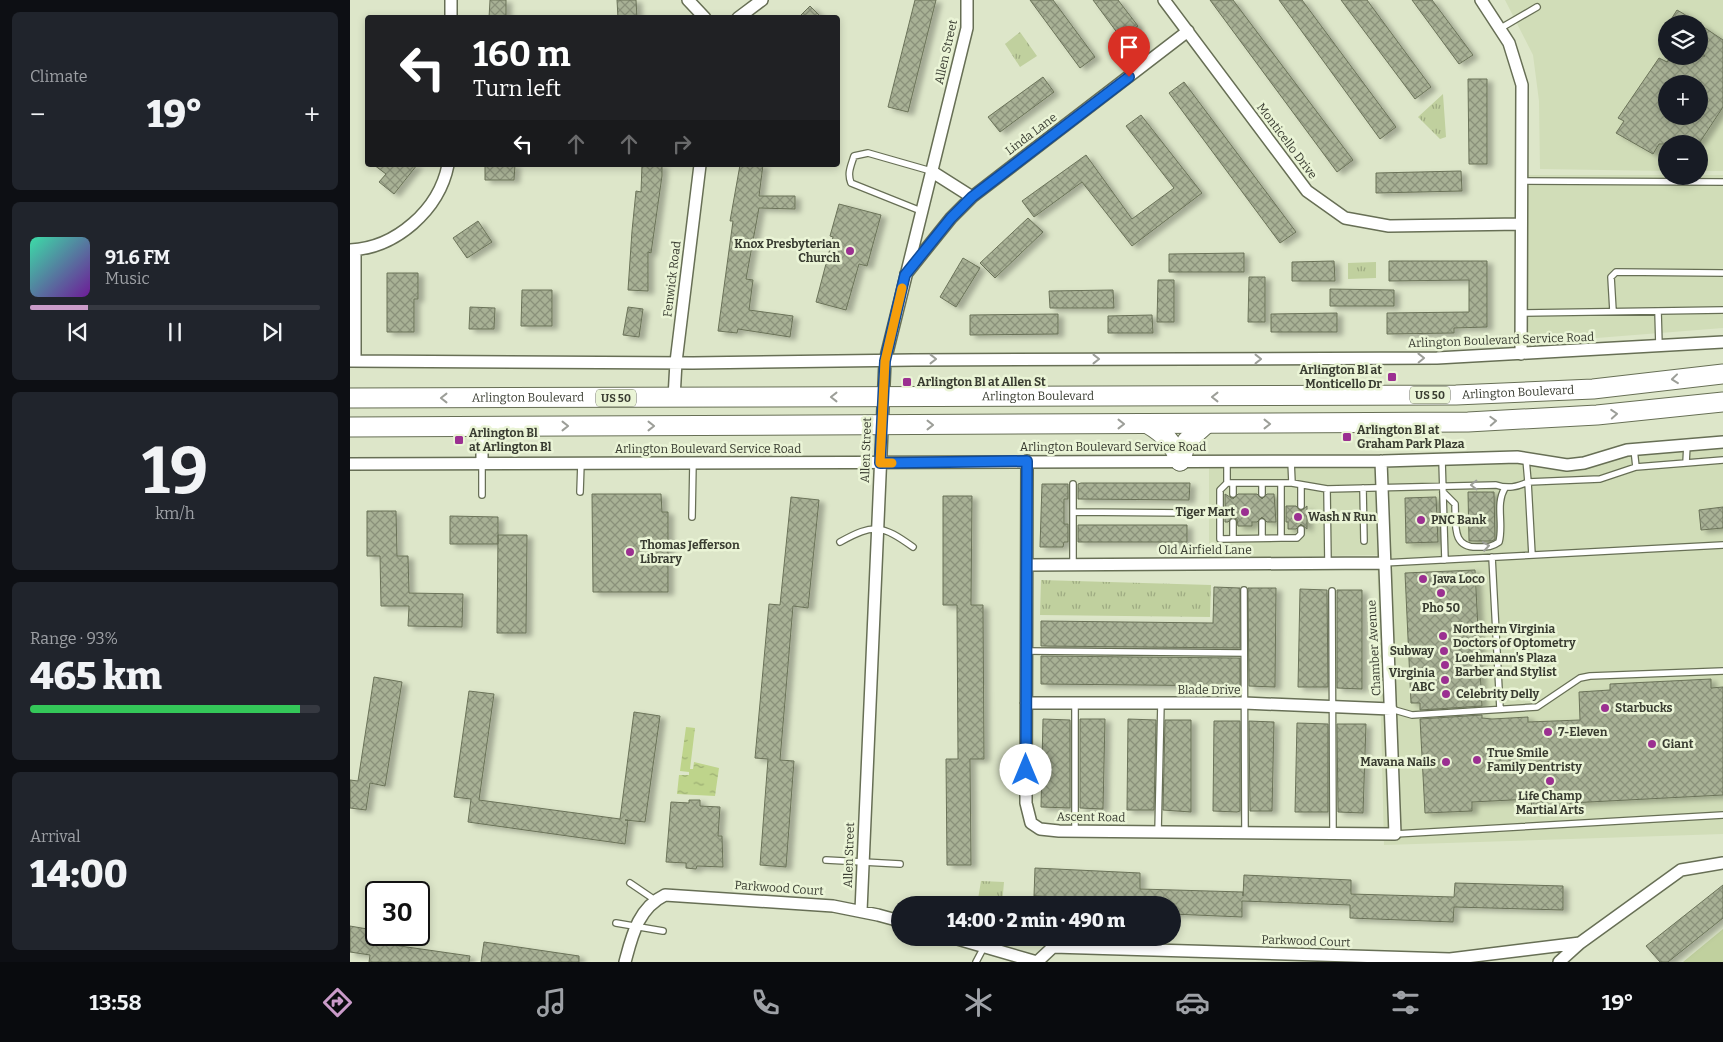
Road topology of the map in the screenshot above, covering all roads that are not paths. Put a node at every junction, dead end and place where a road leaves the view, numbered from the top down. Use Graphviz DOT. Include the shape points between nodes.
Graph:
graph roads {
  1 [pos="451,0"];
  2 [pos="688,0"];
  3 [pos="762,0"];
  4 [pos="967,0"];
  5 [pos="1164,0"];
  6 [pos="1481,0"];
  7 [pos="1537,7"];
  8 [pos="451,15"];
  9 [pos="703,15"];
  10 [pos="742,15"];
  11 [pos="1501,28"];
  12 [pos="1188,31"];
  13 [pos="447,167"];
  14 [pos="700,167"];
  15 [pos="931,171"];
  16 [pos="1522,181"];
  17 [pos="1723,182"];
  18 [pos="972,197"];
  19 [pos="921,211"];
  20 [pos="1521,224"];
  21 [pos="353,250"];
  22 [pos="1723,274"];
  23 [pos="905,275"];
  24 [pos="1723,310"];
  25 [pos="1613,311"];
  26 [pos="1658,311"];
  27 [pos="1521,313"];
  28 [pos="1723,342"];
  29 [pos="1659,346"];
  30 [pos="1521,354"];
  31 [pos="885,361"];
  32 [pos="353,362"];
  33 [pos="676,362"];
  34 [pos="1723,374"];
  35 [pos="882,397"];
  36 [pos="350,398"];
  37 [pos="674,398"];
  38 [pos="1723,402"];
  39 [pos="1148,424"];
  40 [pos="1206,424"];
  41 [pos="881,425"];
  42 [pos="350,427"];
  43 [pos="482,427"];
  44 [pos="1723,442"];
  45 [pos="1687,445"];
  46 [pos="1634,449"];
  47 [pos="1526,459"];
  48 [pos="1380,460"];
  49 [pos="1442,460"];
  50 [pos="1723,460"];
  51 [pos="1027,461"];
  52 [pos="1180,461"];
  53 [pos="1227,461"];
  54 [pos="1291,461"];
  55 [pos="482,463"];
  56 [pos="581,463"];
  57 [pos="693,463"];
  58 [pos="880,463"];
  59 [pos="1686,463"];
  60 [pos="350,464"];
  61 [pos="1636,467"];
  62 [pos="1528,482"];
  63 [pos="1230,483"];
  64 [pos="1262,483"];
  65 [pos="1292,483"];
  66 [pos="1073,484"];
  67 [pos="1281,484"];
  68 [pos="1301,485"];
  69 [pos="1363,488"];
  70 [pos="1381,488"];
  71 [pos="1505,488"];
  72 [pos="1326,489"];
  73 [pos="1443,489"];
  74 [pos="580,492"];
  75 [pos="1233,494"];
  76 [pos="1262,494"];
  77 [pos="482,495"];
  78 [pos="1301,506"];
  79 [pos="1073,512"];
  80 [pos="1190,513"];
  81 [pos="692,517"];
  82 [pos="1233,522"];
  83 [pos="1262,522"];
  84 [pos="877,529"];
  85 [pos="1301,529"];
  86 [pos="1233,538"];
  87 [pos="1262,538"];
  88 [pos="1281,538"];
  89 [pos="1364,541"];
  90 [pos="840,542"];
  91 [pos="1723,545"];
  92 [pos="913,547"];
  93 [pos="1532,555"];
  94 [pos="1492,558"];
  95 [pos="1446,560"];
  96 [pos="1383,563"];
  97 [pos="1027,564"];
  98 [pos="1073,564"];
  99 [pos="1328,564"];
  100 [pos="1244,590"];
  101 [pos="1332,592"];
  102 [pos="1026,651"];
  103 [pos="1244,653"];
  104 [pos="1723,671"];
  105 [pos="1076,702"];
  106 [pos="1026,703"];
  107 [pos="1161,703"];
  108 [pos="1244,703"];
  109 [pos="1332,706"];
  110 [pos="1391,708"];
  111 [pos="1500,709"];
  112 [pos="1723,815"];
  113 [pos="1074,831"];
  114 [pos="1158,832"];
  115 [pos="1245,833"];
  116 [pos="1333,834"];
  117 [pos="1395,834"];
  118 [pos="826,860"];
  119 [pos="863,863"];
  120 [pos="1723,863"];
  121 [pos="900,864"];
  122 [pos="630,883"];
  123 [pos="655,900"];
  124 [pos="861,911"];
  125 [pos="891,919"];
  126 [pos="616,923"];
  127 [pos="634,926"];
  128 [pos="663,931"];
  129 [pos="1580,943"];
  130 [pos="981,946"];
  131 [pos="984,947"];
  132 [pos="625,962"];
  133 [pos="976,962"];
  134 [pos="1037,962"];
  135 [pos="1559,962"];
  1 -- 8 [label="street"];
  2 -- 9 [label="street"];
  3 -- 10 [label="street"];
  4 -- 15 [label="street, Allen Street" via="967,28"];
  5 -- 12 [label="street, Monticello Drive"];
  6 -- 11 [label="street"];
  7 -- 11 [label="lane"];
  11 -- 16 [label="street" via="1510,43 1522,85"];
  12 -- 18 [label="street, Linda Lane"];
  12 -- 20 [label="street, Monticello Drive" via="1307,191 1345,218 1389,226"];
  13 -- 21 [label="street" via="440,189 416,221 383,242"];
  14 -- 33 [label="street, Fenwick Road"];
  15 -- 18 [label="street"];
  15 -- 19 [label="street, Allen Street"];
  15 -- 19 [label="lane" via="868,153 854,156 850,170 851,183"];
  16 -- 17 [label="lane"];
  16 -- 20 [label="street"];
  18 -- 23 [label="street, Linda Lane"];
  19 -- 23 [label="street, Allen Street"];
  20 -- 27 [label="street"];
  21 -- 32 [label="street"];
  22 -- 25 [label="lane" via="1616,272 1611,277"];
  23 -- 31 [label="street, Allen Street"];
  24 -- 26 [label="lane"];
  25 -- 26 [label="lane"];
  25 -- 27 [label="lane"];
  26 -- 29 [label="lane"];
  27 -- 30 [label="street"];
  28 -- 29 [label="street, Arlington Boulevard Service Road"];
  29 -- 30 [label="street, Arlington Boulevard Service Road"];
  31 -- 30 [label="street, Arlington Boulevard Service Road, one-way" via="1361,359"];
  31 -- 33 [label="street, Arlington Boulevard Service Road"];
  31 -- 35 [label="street, Allen Street"];
  32 -- 33 [label="street, Arlington Boulevard Service Road"];
  33 -- 37 [label="street, Fenwick Road"];
  34 -- 35 [label="highway, Arlington Boulevard / US 50, one-way" via="1593,389 1456,395"];
  35 -- 37 [label="highway, Arlington Boulevard / US 50, one-way"];
  35 -- 41 [label="street, Allen Street"];
  37 -- 36 [label="highway, Arlington Boulevard / US 50, one-way"];
  40 -- 38 [label="highway, US 50, one-way" via="1478,421 1629,413"];
  39 -- 40 [label="highway, US 50"];
  41 -- 39 [label="highway, US 50, one-way"];
  39 -- 52 [label="highway" via="1164,434"];
  40 -- 52 [label="highway" via="1187,441"];
  43 -- 41 [label="highway, US 50, one-way"];
  41 -- 58 [label="street, Allen Street"];
  42 -- 43 [label="highway, US 50"];
  43 -- 55 [label="street"];
  44 -- 45 [label="street, Arlington Boulevard Service Road"];
  45 -- 46 [label="street, Arlington Boulevard Service Road"];
  45 -- 59 [label="lane"];
  46 -- 47 [label="street, Arlington Boulevard Service Road" via="1567,465"];
  46 -- 61 [label="lane"];
  47 -- 49 [label="street, Arlington Boulevard Service Road"];
  47 -- 62 [label="lane"];
  48 -- 49 [label="street, Arlington Boulevard Service Road"];
  48 -- 54 [label="street, Arlington Boulevard Service Road"];
  48 -- 70 [label="street, Chamber Avenue"];
  49 -- 73 [label="lane"];
  50 -- 59 [label="lane"];
  51 -- 52 [label="street, Arlington Boulevard Service Road"];
  51 -- 58 [label="street, Arlington Boulevard Service Road"];
  51 -- 97 [label="street, Ascent Road"];
  52 -- 53 [label="street, Arlington Boulevard Service Road"];
  53 -- 54 [label="street, Arlington Boulevard Service Road"];
  53 -- 63 [label="lane"];
  54 -- 65 [label="lane"];
  55 -- 56 [label="street, Arlington Boulevard Service Road"];
  55 -- 60 [label="street, Arlington Boulevard Service Road"];
  55 -- 77 [label="lane"];
  56 -- 57 [label="street, Arlington Boulevard Service Road"];
  56 -- 74 [label="lane"];
  57 -- 58 [label="street, Arlington Boulevard Service Road"];
  57 -- 81 [label="lane"];
  58 -- 84 [label="street, Allen Street"];
  59 -- 61 [label="lane"];
  61 -- 62 [label="lane" via="1600,479"];
  62 -- 71 [label="lane"];
  62 -- 93 [label="lane"];
  63 -- 64 [label="lane"];
  63 -- 75 [label="lane"];
  63 -- 86 [label="lane" via="1220,490 1220,539"];
  64 -- 67 [label="lane"];
  64 -- 76 [label="lane"];
  65 -- 67 [label="lane"];
  65 -- 68 [label="lane"];
  66 -- 79 [label="lane"];
  67 -- 88 [label="lane"];
  68 -- 72 [label="lane"];
  68 -- 78 [label="lane"];
  69 -- 70 [label="lane"];
  69 -- 72 [label="lane"];
  69 -- 89 [label="lane"];
  70 -- 73 [label="lane"];
  70 -- 96 [label="street, Chamber Avenue"];
  71 -- 73 [label="lane, one-way" via="1496,485"];
  73 -- 71 [label="lane, one-way" via="1455,504 1456,534 1469,548 1492,547 1499,542 1500,496"];
  72 -- 99 [label="lane"];
  73 -- 95 [label="lane"];
  79 -- 80 [label="lane"];
  79 -- 98 [label="lane"];
  82 -- 86 [label="lane"];
  83 -- 87 [label="lane"];
  84 -- 90 [label="lane" via="861,530"];
  84 -- 92 [label="lane" via="891,532"];
  84 -- 119 [label="street, Allen Street"];
  85 -- 88 [label="lane" via="1297,538"];
  86 -- 87 [label="lane"];
  87 -- 88 [label="lane"];
  91 -- 93 [label="lane"];
  93 -- 94 [label="lane"];
  94 -- 95 [label="lane"];
  94 -- 111 [label="lane"];
  95 -- 96 [label="lane"];
  96 -- 99 [label="street, Old Airfield Lane"];
  96 -- 110 [label="street, Chamber Avenue"];
  97 -- 98 [label="street, Old Airfield Lane"];
  97 -- 102 [label="street, Ascent Road"];
  98 -- 99 [label="street, Old Airfield Lane"];
  100 -- 103 [label="lane"];
  101 -- 109 [label="lane"];
  102 -- 103 [label="lane"];
  102 -- 106 [label="street, Ascent Road"];
  103 -- 108 [label="lane"];
  104 -- 111 [label="lane" via="1590,676 1580,678 1537,706"];
  105 -- 106 [label="street, Blade Drive"];
  105 -- 107 [label="street, Blade Drive"];
  105 -- 113 [label="lane"];
  106 -- 113 [label="street, Ascent Road" via="1027,813 1031,824 1040,829"];
  107 -- 108 [label="street, Blade Drive"];
  107 -- 114 [label="lane"];
  108 -- 109 [label="street, Blade Drive"];
  108 -- 115 [label="lane"];
  109 -- 110 [label="street, Blade Drive"];
  109 -- 116 [label="lane"];
  110 -- 111 [label="lane" via="1412,715"];
  110 -- 117 [label="street, Chamber Avenue"];
  112 -- 117 [label="lane"];
  113 -- 114 [label="street, Ascent Road"];
  114 -- 115 [label="street, Ascent Road"];
  115 -- 116 [label="street, Ascent Road"];
  116 -- 117 [label="street, Ascent Road"];
  118 -- 119 [label="lane"];
  119 -- 121 [label="lane"];
  119 -- 124 [label="street, Allen Street"];
  120 -- 129 [label="street, Parkwood Court" via="1681,870"];
  122 -- 123 [label="lane"];
  123 -- 124 [label="street, Parkwood Court" via="665,894 833,906"];
  123 -- 127 [label="street"];
  124 -- 125 [label="street, Parkwood Court"];
  126 -- 127 [label="lane"];
  127 -- 128 [label="lane"];
  127 -- 132 [label="street"];
  129 -- 134 [label="street, Parkwood Court" via="1450,959 1053,946"];
  129 -- 135 [label="street, Parkwood Court"];
  130 -- 131 [label="street, Parkwood Court"];
  131 -- 133 [label="lane"];
  131 -- 134 [label="street, Parkwood Court"];
}
